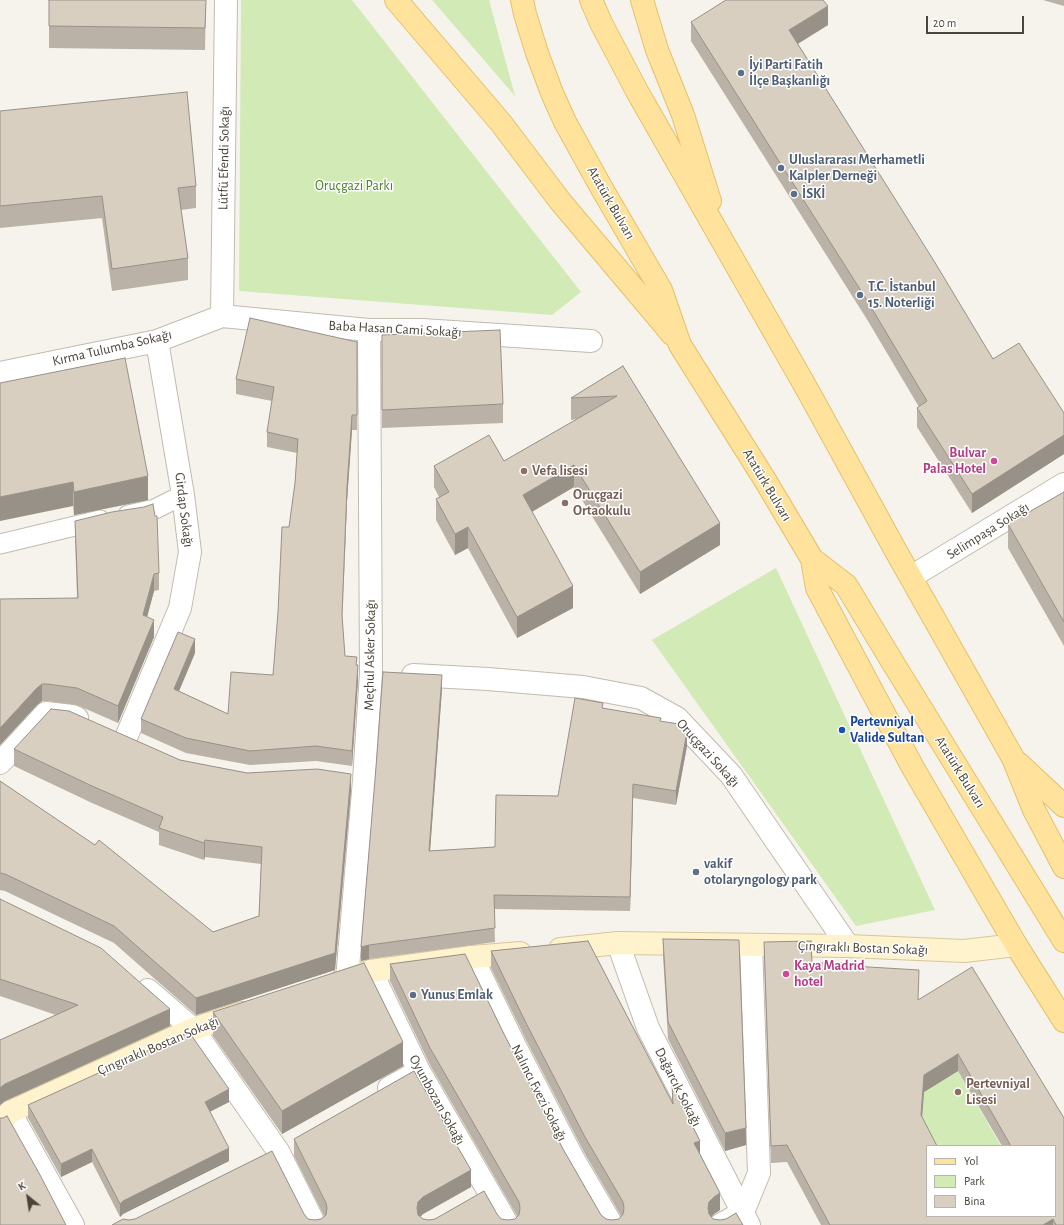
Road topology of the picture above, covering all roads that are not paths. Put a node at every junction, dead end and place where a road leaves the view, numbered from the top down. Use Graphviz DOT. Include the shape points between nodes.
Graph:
graph roads {
  1 [pos="226,0"];
  2 [pos="396,0"];
  3 [pos="522,0"];
  4 [pos="591,0"];
  5 [pos="642,0"];
  6 [pos="723,242"];
  7 [pos="222,316"];
  8 [pos="369,330"];
  9 [pos="157,341"];
  10 [pos="592,342"];
  11 [pos="680,344"];
  12 [pos="0,373"];
  13 [pos="1064,484"];
  14 [pos="183,496"];
  15 [pos="0,544"];
  16 [pos="812,559"];
  17 [pos="911,578"];
  18 [pos="384,674"];
  19 [pos="125,740"];
  20 [pos="146,749"];
  21 [pos="1013,758"];
  22 [pos="0,763"];
  23 [pos="1064,806"];
  24 [pos="1064,867"];
  25 [pos="1064,941"];
  26 [pos="618,943"];
  27 [pos="751,945"];
  28 [pos="1016,945"];
  29 [pos="848,946"];
  30 [pos="472,957"];
  31 [pos="371,971"];
  32 [pos="136,979"];
  33 [pos="347,979"];
  34 [pos="325,986"];
  35 [pos="259,1007"];
  36 [pos="1064,1021"];
  37 [pos="193,1029"];
  38 [pos="419,1071"];
  39 [pos="372,1098"];
  40 [pos="5,1117"];
  41 [pos="298,1140"];
  42 [pos="271,1154"];
  43 [pos="489,1191"];
  44 [pos="469,1203"];
  45 [pos="746,1219"];
  46 [pos="73,1225"];
  47 [pos="315,1225"];
  48 [pos="508,1225"];
  49 [pos="612,1225"];
  50 [pos="720,1225"];
  1 -- 7 [label="street, Lütfü Efendi Sokağı"];
  2 -- 11 [label="main road" via="501,123 560,201"];
  3 -- 11 [label="main road, Atatürk Bulvarı" via="537,53 565,122 661,290"];
  4 -- 6 [label="main road" via="638,93"];
  5 -- 6 [label="main road" via="657,50 683,115"];
  6 -- 17 [label="main road"];
  7 -- 8 [label="street, Baba Hasan Cami Sokağı"];
  7 -- 9 [label="street, Kırma Tulumba Sokağı"];
  8 -- 10 [label="street, Baba Hasan Cami Sokağı" via="422,330"];
  8 -- 18 [label="street, Meçhul Asker Sokağı"];
  9 -- 12 [label="street, Kırma Tulumba Sokağı"];
  9 -- 14 [label="street, Girdap Sokağı"];
  11 -- 16 [label="main road, Atatürk Bulvarı"];
  13 -- 17 [label="street, Selimpaşa Sokağı"];
  14 -- 15 [label="lane" via="142,513"];
  14 -- 19 [label="street, Girdap Sokağı" via="190,552 180,608"];
  16 -- 25 [label="main road, Atatürk Bulvarı" via="846,585"];
  16 -- 28 [label="main road" via="817,588 912,766"];
  17 -- 21 [label="main road"];
  18 -- 29 [label="street, Oruçgazi Sokağı" via="583,687 640,698 677,718 731,775"];
  18 -- 33 [label="street, Meçhul Asker Sokağı" via="354,779"];
  19 -- 20 [label="street"];
  19 -- 22 [label="street" via="72,716 46,713"];
  21 -- 23 [label="main road"];
  21 -- 24 [label="main road" via="1034,810"];
  26 -- 27 [label="street, Çıngıraklı Bostan Sokağı"];
  26 -- 30 [label="street, Çıngıraklı Bostan Sokağı"];
  26 -- 45 [label="street, Dağarcık Sokağı" via="648,1028"];
  27 -- 29 [label="street, Çıngıraklı Bostan Sokağı"];
  27 -- 45 [label="street" via="760,1172"];
  28 -- 29 [label="street, Çıngıraklı Bostan Sokağı" via="964,951"];
  28 -- 36 [label="main road"];
  30 -- 31 [label="street, Çıngıraklı Bostan Sokağı"];
  30 -- 49 [label="street, Nalıncı Fvezi Sokağı" via="574,1160"];
  31 -- 33 [label="street, Çıngıraklı Bostan Sokağı"];
  31 -- 38 [label="street, Oyunbozan Sokağı"];
  32 -- 37 [label="street"];
  33 -- 34 [label="street, Çıngıraklı Bostan Sokağı"];
  35 -- 37 [label="street, Çıngıraklı Bostan Sokağı"];
  37 -- 40 [label="street, Çıngıraklı Bostan Sokağı"];
  37 -- 42 [label="street"];
  38 -- 39 [label="street"];
  38 -- 43 [label="street, Oyunbozan Sokağı"];
  40 -- 46 [label="street"];
  41 -- 42 [label="street"];
  42 -- 47 [label="street"];
  43 -- 44 [label="street"];
  43 -- 48 [label="street, Oyunbozan Sokağı"];
  45 -- 50 [label="street"];
}
